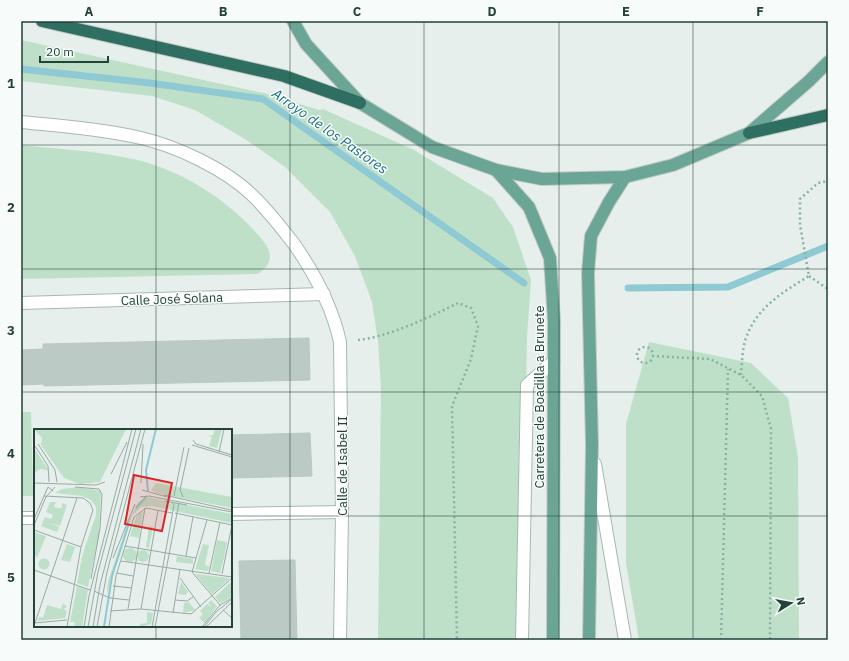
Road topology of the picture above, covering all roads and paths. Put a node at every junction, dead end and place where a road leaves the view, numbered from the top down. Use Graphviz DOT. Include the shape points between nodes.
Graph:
graph roads {
  1 [pos="42,21"];
  2 [pos="293,21"];
  3 [pos="828,62"];
  4 [pos="360,103"];
  5 [pos="828,115"];
  6 [pos="21,122"];
  7 [pos="749,133"];
  8 [pos="496,170"];
  9 [pos="625,177"];
  10 [pos="828,181"];
  11 [pos="809,276"];
  12 [pos="828,289"];
  13 [pos="324,294"];
  14 [pos="21,302"];
  15 [pos="377,337"];
  16 [pos="652,356"];
  17 [pos="554,361"];
  18 [pos="728,368"];
  19 [pos="740,375"];
  20 [pos="592,445"];
  21 [pos="342,512"];
  22 [pos="232,514"];
  23 [pos="21,518"];
  24 [pos="34,518"];
  25 [pos="340,640"];
  26 [pos="457,640"];
  27 [pos="522,640"];
  28 [pos="553,640"];
  29 [pos="589,640"];
  30 [pos="625,640"];
  31 [pos="721,640"];
  32 [pos="770,640"];
  1 -- 4 [label="highway" via="284,76"];
  2 -- 4 [label="main road" via="306,44"];
  3 -- 7 [label="main road"];
  4 -- 8 [label="main road" via="432,147"];
  5 -- 7 [label="highway"];
  6 -- 13 [label="street, Calle de Isabel II" via="99,130 142,138 192,156 219,171 250,193 282,227 307,263"];
  7 -- 9 [label="main road" via="673,165"];
  8 -- 9 [label="main road" via="542,179"];
  8 -- 17 [label="main road, Carretera de Boadilla a Brunete" via="529,207 550,258"];
  9 -- 20 [label="main road" via="591,236 588,273"];
  10 -- 11 [label="path" via="818,183 800,200 800,225"];
  11 -- 12 [label="path"];
  11 -- 19 [label="path" via="777,295 758,314 746,339"];
  13 -- 14 [label="street, Calle José Solana"];
  13 -- 21 [label="street, Calle de Isabel II" via="334,316 340,342"];
  15 -- 26 [label="path" via="458,304 471,308 478,326 471,360 452,406"];
  16 -- 16 [label="path" via="652,351 648,347 643,347 637,352 638,360 643,362 648,362"];
  16 -- 18 [label="path" via="710,359"];
  17 -- 27 [label="street" via="527,385"];
  17 -- 28 [label="main road, Carretera de Boadilla a Brunete"];
  18 -- 19 [label="path"];
  18 -- 31 [label="path"];
  19 -- 32 [label="path" via="762,396 771,429"];
  20 -- 29 [label="main road"];
  20 -- 30 [label="street"];
  21 -- 22 [label="street"];
  21 -- 25 [label="street, Calle de Isabel II"];
  23 -- 24 [label="street"];
}
